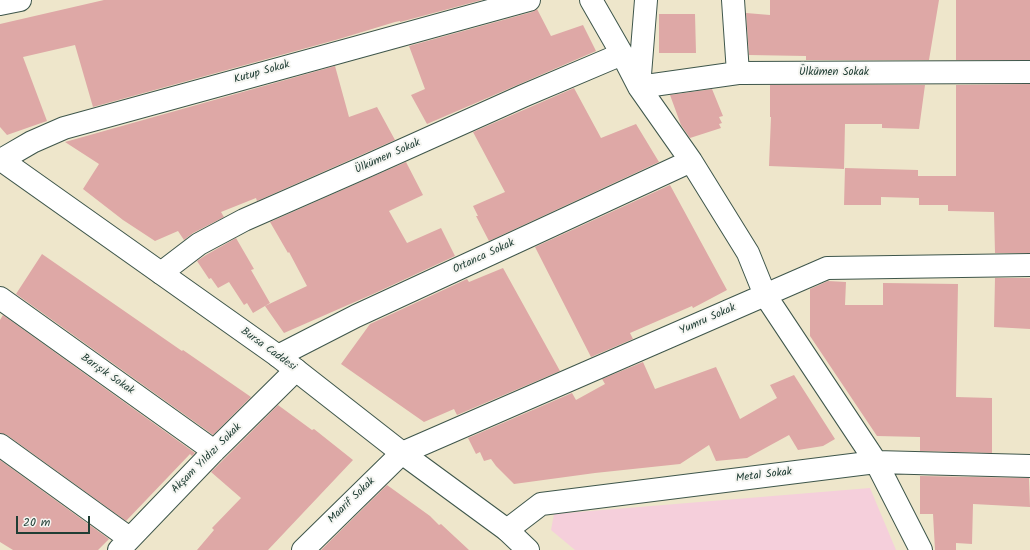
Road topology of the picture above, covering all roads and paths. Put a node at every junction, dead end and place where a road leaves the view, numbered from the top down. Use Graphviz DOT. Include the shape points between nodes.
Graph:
graph roads {
  1 [pos="20,0"];
  2 [pos="529,0"];
  3 [pos="591,0"];
  4 [pos="646,0"];
  5 [pos="733,0"];
  6 [pos="0,4"];
  7 [pos="622,54"];
  8 [pos="1030,72"];
  9 [pos="738,73"];
  10 [pos="639,87"];
  11 [pos="1,160"];
  12 [pos="691,162"];
  13 [pos="1030,265"];
  14 [pos="161,273"];
  15 [pos="764,295"];
  16 [pos="0,298"];
  17 [pos="278,356"];
  18 [pos="296,370"];
  19 [pos="0,445"];
  20 [pos="214,451"];
  21 [pos="402,453"];
  22 [pos="876,462"];
  23 [pos="1030,466"];
  24 [pos="507,530"];
  25 [pos="124,544"];
  26 [pos="303,550"];
  27 [pos="528,550"];
  28 [pos="921,550"];
  1 -- 6 [label="street"];
  2 -- 11 [label="street, Kutup Sokak" via="64,128 32,142"];
  3 -- 7 [label="street"];
  4 -- 10 [label="street"];
  5 -- 9 [label="street"];
  7 -- 10 [label="street"];
  7 -- 14 [label="street, Ülkümen Sokak" via="244,220 199,244"];
  8 -- 9 [label="street, Ülkümen Sokak"];
  9 -- 10 [label="street, Ülkümen Sokak"];
  10 -- 12 [label="street"];
  11 -- 14 [label="street, Bursa Caddesi"];
  12 -- 15 [label="street" via="748,253"];
  12 -- 17 [label="street, Ortanca Sokak" via="356,316"];
  13 -- 15 [label="street, Yumru Sokak" via="827,268"];
  14 -- 17 [label="street, Bursa Caddesi"];
  15 -- 21 [label="street, Yumru Sokak"];
  15 -- 22 [label="street"];
  16 -- 20 [label="street, Barışık Sokak"];
  17 -- 18 [label="street, Bursa Caddesi"];
  18 -- 20 [label="street, Akşam Yıldızı Sokak"];
  18 -- 21 [label="street, Bursa Caddesi"];
  19 -- 25 [label="street"];
  20 -- 25 [label="street, Akşam Yıldızı Sokak"];
  21 -- 24 [label="street, Bursa Caddesi"];
  21 -- 26 [label="street, Maarif Sokak"];
  22 -- 23 [label="street, Metal Sokak"];
  22 -- 24 [label="street, Metal Sokak" via="541,504"];
  22 -- 28 [label="street"];
  24 -- 27 [label="street, Bursa Caddesi"];
}
